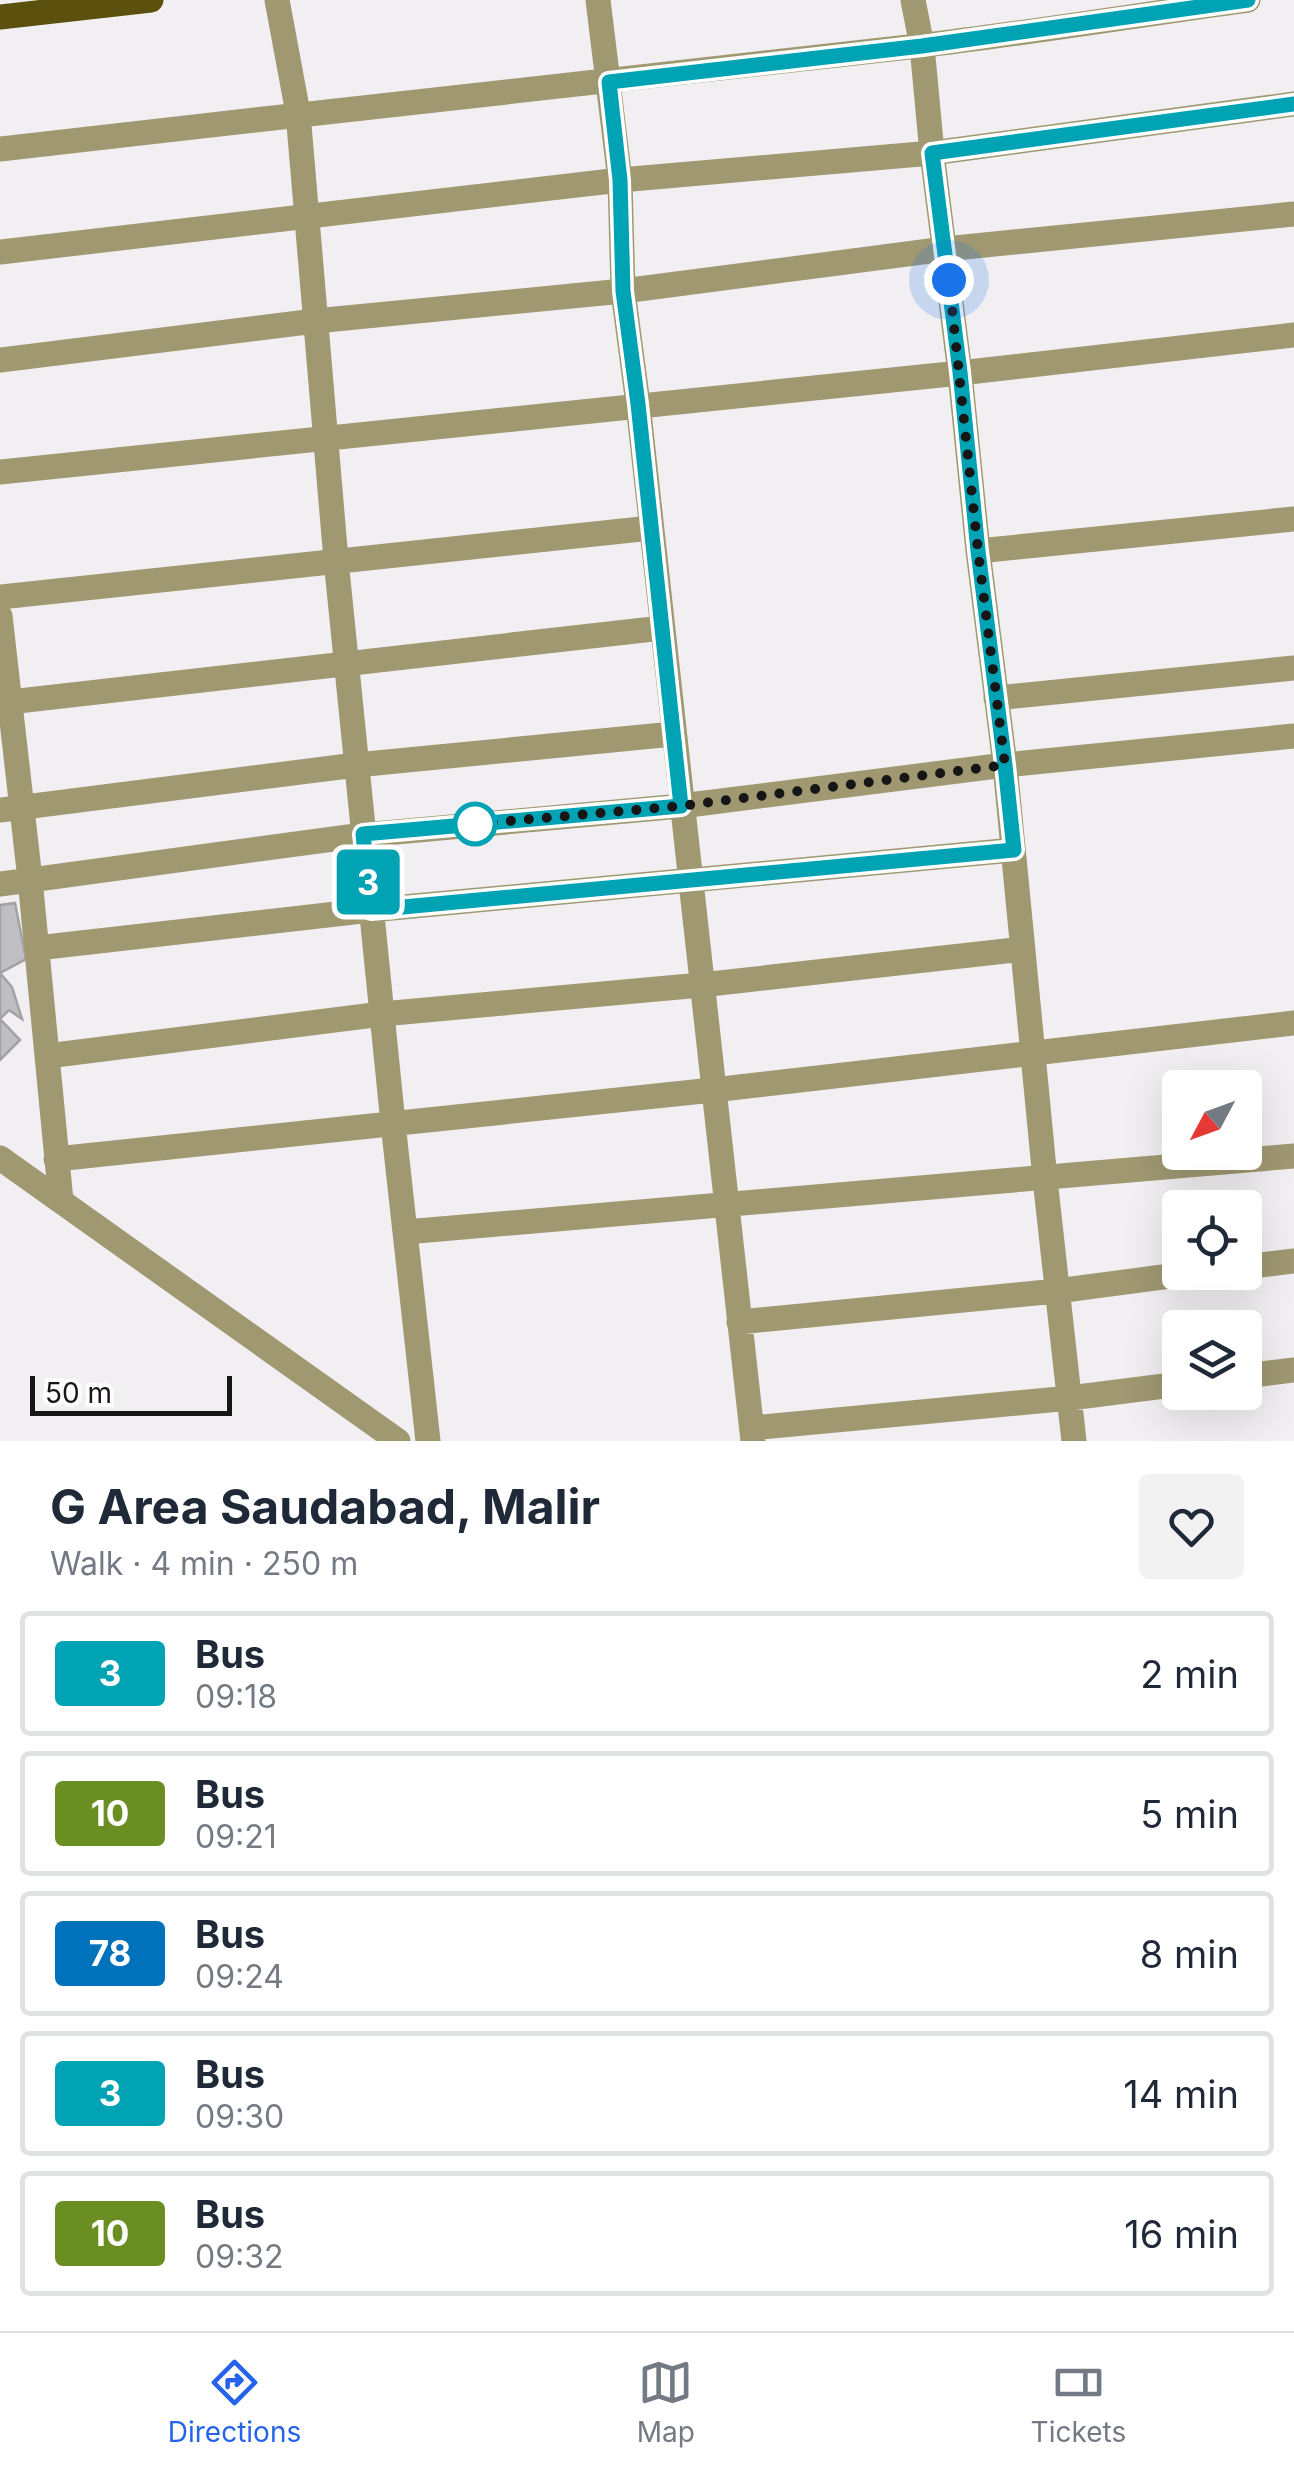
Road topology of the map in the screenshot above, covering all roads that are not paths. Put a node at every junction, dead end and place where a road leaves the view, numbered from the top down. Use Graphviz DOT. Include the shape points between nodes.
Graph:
graph roads {
  1 [pos="151,0"];
  2 [pos="278,0"];
  3 [pos="598,0"];
  4 [pos="913,0"];
  5 [pos="1248,0"];
  6 [pos="0,17"];
  7 [pos="922,46"];
  8 [pos="609,82"];
  9 [pos="1294,104"];
  10 [pos="298,114"];
  11 [pos="0,149"];
  12 [pos="932,153"];
  13 [pos="620,180"];
  14 [pos="1294,214"];
  15 [pos="307,217"];
  16 [pos="946,249"];
  17 [pos="0,252"];
  18 [pos="623,291"];
  19 [pos="315,322"];
  20 [pos="1294,335"];
  21 [pos="0,360"];
  22 [pos="960,372"];
  23 [pos="638,404"];
  24 [pos="324,439"];
  25 [pos="0,472"];
  26 [pos="1294,519"];
  27 [pos="651,528"];
  28 [pos="978,551"];
  29 [pos="336,560"];
  30 [pos="0,597"];
  31 [pos="0,616"];
  32 [pos="662,628"];
  33 [pos="346,664"];
  34 [pos="1294,668"];
  35 [pos="996,698"];
  36 [pos="5,702"];
  37 [pos="674,734"];
  38 [pos="1294,736"];
  39 [pos="356,765"];
  40 [pos="1005,765"];
  41 [pos="681,806"];
  42 [pos="11,809"];
  43 [pos="363,834"];
  44 [pos="1014,850"];
  45 [pos="30,879"];
  46 [pos="689,881"];
  47 [pos="0,884"];
  48 [pos="371,910"];
  49 [pos="37,948"];
  50 [pos="1023,949"];
  51 [pos="701,985"];
  52 [pos="382,1014"];
  53 [pos="1294,1023"];
  54 [pos="1033,1054"];
  55 [pos="47,1056"];
  56 [pos="713,1090"];
  57 [pos="393,1123"];
  58 [pos="1294,1156"];
  59 [pos="0,1158"];
  60 [pos="56,1159"];
  61 [pos="1045,1180"];
  62 [pos="61,1201"];
  63 [pos="726,1206"];
  64 [pos="405,1232"];
  65 [pos="1294,1260"];
  66 [pos="1262,1265"];
  67 [pos="1162,1277"];
  68 [pos="1057,1291"];
  69 [pos="739,1322"];
  70 [pos="1294,1370"];
  71 [pos="1262,1374"];
  72 [pos="1162,1386"];
  73 [pos="1070,1398"];
  74 [pos="752,1434"];
  75 [pos="398,1441"];
  76 [pos="428,1441"];
  77 [pos="1074,1441"];
  1 -- 6 [label="main road"];
  2 -- 10 [label="street"];
  3 -- 8 [label="street"];
  4 -- 7 [label="street"];
  5 -- 7 [label="street"];
  7 -- 8 [label="street"];
  7 -- 12 [label="street"];
  8 -- 10 [label="street"];
  8 -- 13 [label="street"];
  9 -- 12 [label="street"];
  10 -- 11 [label="street"];
  10 -- 15 [label="street"];
  12 -- 13 [label="street"];
  12 -- 16 [label="street"];
  13 -- 15 [label="street"];
  13 -- 18 [label="street"];
  14 -- 16 [label="street"];
  15 -- 17 [label="street"];
  15 -- 19 [label="street"];
  16 -- 18 [label="street"];
  16 -- 22 [label="street"];
  18 -- 19 [label="street"];
  18 -- 23 [label="street"];
  19 -- 21 [label="street"];
  19 -- 24 [label="street"];
  20 -- 22 [label="street"];
  22 -- 23 [label="street"];
  22 -- 28 [label="street"];
  23 -- 24 [label="street"];
  23 -- 27 [label="street"];
  24 -- 25 [label="street"];
  24 -- 29 [label="street"];
  26 -- 28 [label="street"];
  27 -- 29 [label="street"];
  27 -- 32 [label="street"];
  28 -- 35 [label="street"];
  29 -- 30 [label="street"];
  29 -- 33 [label="street"];
  31 -- 36 [label="street"];
  32 -- 33 [label="street"];
  32 -- 37 [label="street"];
  33 -- 36 [label="street"];
  33 -- 39 [label="street"];
  34 -- 35 [label="street"];
  35 -- 40 [label="street"];
  36 -- 42 [label="street"];
  37 -- 39 [label="street"];
  37 -- 41 [label="street"];
  38 -- 40 [label="street"];
  39 -- 42 [label="street"];
  39 -- 43 [label="street"];
  40 -- 41 [label="street"];
  40 -- 44 [label="street"];
  41 -- 43 [label="street"];
  41 -- 46 [label="street"];
  42 -- 45 [label="street"];
  43 -- 45 [label="street"];
  43 -- 48 [label="street"];
  44 -- 46 [label="street"];
  44 -- 50 [label="street"];
  45 -- 47 [label="street"];
  45 -- 49 [label="street"];
  46 -- 48 [label="street"];
  46 -- 51 [label="street"];
  48 -- 49 [label="street"];
  48 -- 52 [label="street"];
  49 -- 55 [label="street"];
  50 -- 51 [label="street"];
  50 -- 54 [label="street"];
  51 -- 52 [label="street"];
  51 -- 56 [label="street"];
  52 -- 55 [label="street"];
  52 -- 57 [label="street"];
  53 -- 54 [label="street"];
  54 -- 56 [label="street"];
  54 -- 61 [label="street"];
  55 -- 60 [label="street"];
  56 -- 57 [label="street"];
  56 -- 63 [label="street"];
  57 -- 60 [label="street"];
  57 -- 64 [label="street"];
  58 -- 61 [label="street"];
  59 -- 62 [label="street"];
  60 -- 62 [label="street"];
  61 -- 63 [label="street"];
  61 -- 68 [label="street"];
  62 -- 75 [label="street"];
  63 -- 64 [label="street"];
  63 -- 69 [label="street"];
  64 -- 76 [label="street"];
  65 -- 66 [label="street"];
  67 -- 68 [label="street"];
  68 -- 69 [label="street"];
  68 -- 73 [label="street"];
  69 -- 74 [label="street"];
  70 -- 71 [label="street"];
  72 -- 73 [label="street"];
  73 -- 74 [label="street"];
  73 -- 77 [label="street"];
}
